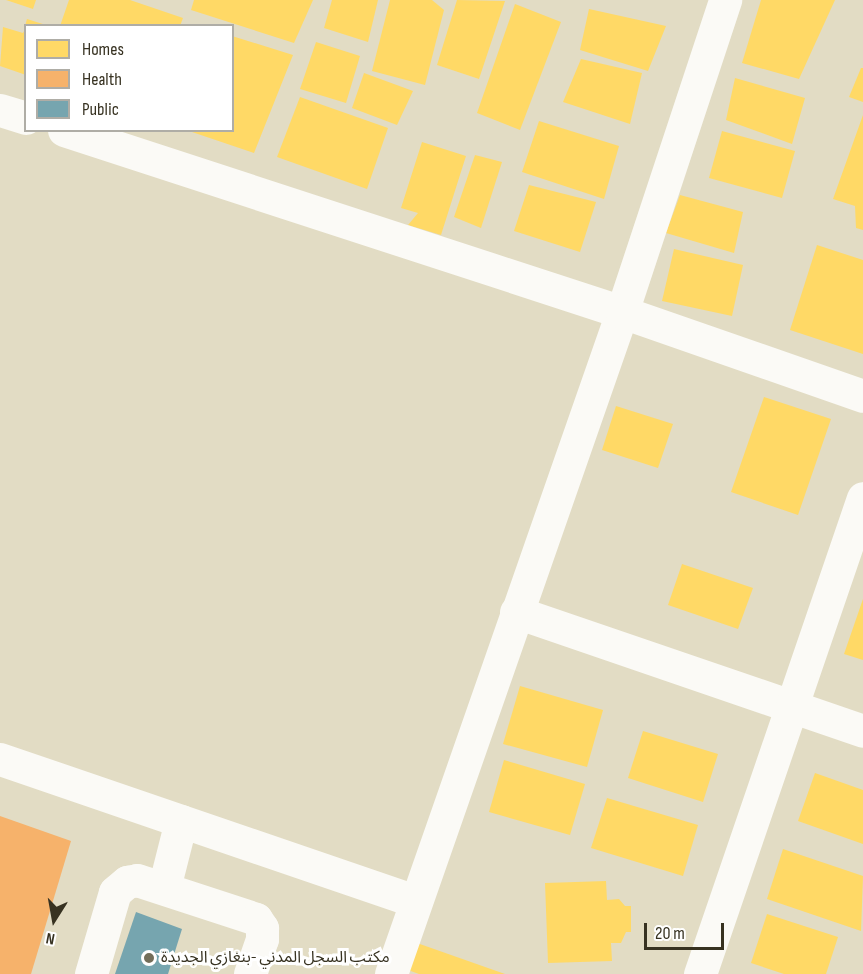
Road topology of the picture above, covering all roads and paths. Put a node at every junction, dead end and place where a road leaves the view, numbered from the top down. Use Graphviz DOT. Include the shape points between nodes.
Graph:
graph roads {
  1 [pos="725,0"];
  2 [pos="0,110"];
  3 [pos="24,117"];
  4 [pos="70,132"];
  5 [pos="622,312"];
  6 [pos="863,396"];
  7 [pos="863,498"];
  8 [pos="516,612"];
  9 [pos="790,706"];
  10 [pos="863,731"];
  11 [pos="0,759"];
  12 [pos="181,821"];
  13 [pos="165,888"];
  14 [pos="415,901"];
  15 [pos="91,974"];
  16 [pos="250,974"];
  17 [pos="391,974"];
  18 [pos="700,974"];
  1 -- 5 [label="street"];
  2 -- 3 [label="street"];
  4 -- 5 [label="street"];
  5 -- 6 [label="street"];
  5 -- 8 [label="street"];
  7 -- 9 [label="street"];
  8 -- 9 [label="street"];
  8 -- 14 [label="street"];
  9 -- 10 [label="street"];
  9 -- 18 [label="street"];
  11 -- 12 [label="street"];
  12 -- 13 [label="street"];
  12 -- 14 [label="street"];
  13 -- 15 [label="street" via="137,880 120,886"];
  13 -- 16 [label="street" via="256,919 262,928 262,939"];
  14 -- 17 [label="street"];
}
